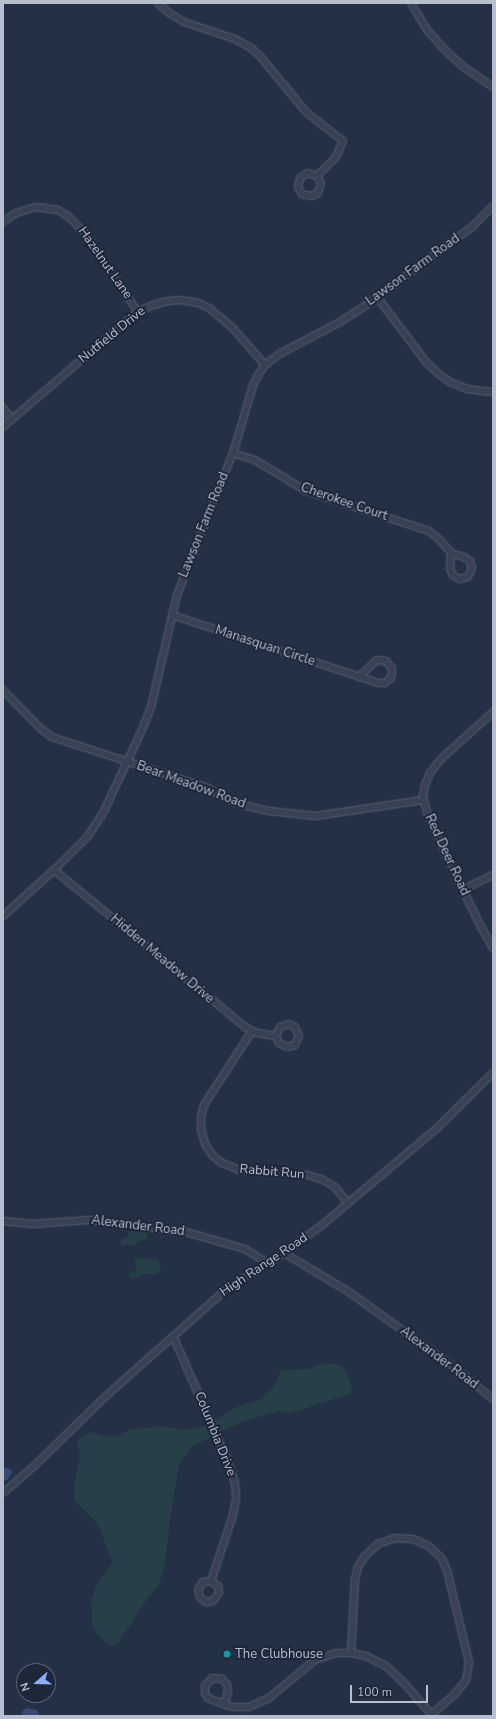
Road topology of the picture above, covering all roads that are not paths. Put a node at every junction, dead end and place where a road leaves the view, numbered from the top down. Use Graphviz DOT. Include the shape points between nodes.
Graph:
graph roads {
  1 [pos="158,3"];
  2 [pos="411,3"];
  3 [pos="493,87"];
  4 [pos="317,176"];
  5 [pos="493,206"];
  6 [pos="3,222"];
  7 [pos="377,297"];
  8 [pos="138,312"];
  9 [pos="264,366"];
  10 [pos="493,392"];
  11 [pos="3,408"];
  12 [pos="12,419"];
  13 [pos="3,427"];
  14 [pos="233,453"];
  15 [pos="451,553"];
  16 [pos="172,615"];
  17 [pos="359,677"];
  18 [pos="3,690"];
  19 [pos="493,712"];
  20 [pos="127,762"];
  21 [pos="424,800"];
  22 [pos="54,870"];
  23 [pos="493,875"];
  24 [pos="464,889"];
  25 [pos="3,916"];
  26 [pos="493,948"];
  27 [pos="252,1031"];
  28 [pos="276,1036"];
  29 [pos="493,1073"];
  30 [pos="348,1203"];
  31 [pos="3,1221"];
  32 [pos="284,1252"];
  33 [pos="267,1263"];
  34 [pos="173,1336"];
  35 [pos="493,1399"];
  36 [pos="3,1493"];
  37 [pos="211,1581"];
  38 [pos="351,1653"];
  39 [pos="224,1704"];
  40 [pos="432,1715"];
  1 -- 4 [label="street" via="184,22 235,39 251,48 306,112 343,141 336,157"];
  2 -- 3 [label="street" via="428,31 444,50"];
  5 -- 7 [label="street, Lawson Farm Road" via="468,230"];
  6 -- 8 [label="street, Hazelnut Lane" via="16,213 36,207 58,210 69,217 84,232"];
  7 -- 9 [label="street, Lawson Farm Road" via="340,322 297,343"];
  7 -- 10 [label="street" via="426,364 438,374 467,389"];
  8 -- 9 [label="street, Nutfield Drive" via="168,301 198,302 223,319"];
  8 -- 12 [label="street, Nutfield Drive"];
  9 -- 14 [label="street, Lawson Farm Road" via="253,386"];
  11 -- 12 [label="street"];
  12 -- 13 [label="street, Nutfield Drive"];
  14 -- 15 [label="street, Cherokee Court" via="261,463 306,491 423,528 437,537"];
  14 -- 16 [label="street, Lawson Farm Road" via="185,572"];
  15 -- 15 [label="street, Cherokee Court" via="451,573 459,579 468,577 472,568 470,561"];
  16 -- 17 [label="street, Manasquan Circle"];
  16 -- 20 [label="street, Lawson Farm Road" via="151,707"];
  17 -- 17 [label="street, Manasquan Circle" via="383,683 391,678 392,668 386,661 377,660"];
  18 -- 20 [label="street, Bear Meadow Road" via="52,737"];
  19 -- 21 [label="street, Red Deer Road" via="441,759 430,773 425,785"];
  20 -- 21 [label="street, Bear Meadow Road" via="208,788 235,803 309,816"];
  20 -- 22 [label="street, Lawson Farm Road" via="95,827"];
  21 -- 24 [label="street, Red Deer Road" via="430,821"];
  22 -- 25 [label="street, Lawson Farm Road"];
  22 -- 27 [label="street, Hidden Meadow Drive"];
  23 -- 24 [label="street"];
  24 -- 26 [label="street, Red Deer Road"];
  27 -- 28 [label="street, Hidden Meadow Drive"];
  27 -- 30 [label="street, Rabbit Run" via="204,1105 201,1129 206,1146 222,1163 239,1170 308,1176 323,1180 335,1187"];
  29 -- 30 [label="street, High Range Road" via="437,1128"];
  30 -- 32 [label="street, High Range Road"];
  31 -- 33 [label="street, Alexander Road" via="33,1224 88,1220 186,1232 245,1249"];
  32 -- 33 [label="street, High Range Road"];
  32 -- 35 [label="street, Alexander Road" via="349,1292 455,1368"];
  33 -- 34 [label="street, High Range Road" via="228,1288"];
  34 -- 36 [label="street, High Range Road"];
  34 -- 37 [label="street, Columbia Drive" via="233,1475 236,1499 231,1523"];
  38 -- 39 [label="street" via="336,1653 316,1660 259,1704 240,1708"];
  38 -- 40 [label="street" via="366,1656 386,1666"];
  38 -- 40 [label="street" via="355,1579 364,1557 378,1544 395,1538 413,1539 430,1546 442,1559 447,1570 469,1662 464,1683"];
  39 -- 39 [label="street" via="210,1699 205,1693 206,1683 212,1678 222,1679 227,1684 228,1692"];
}
